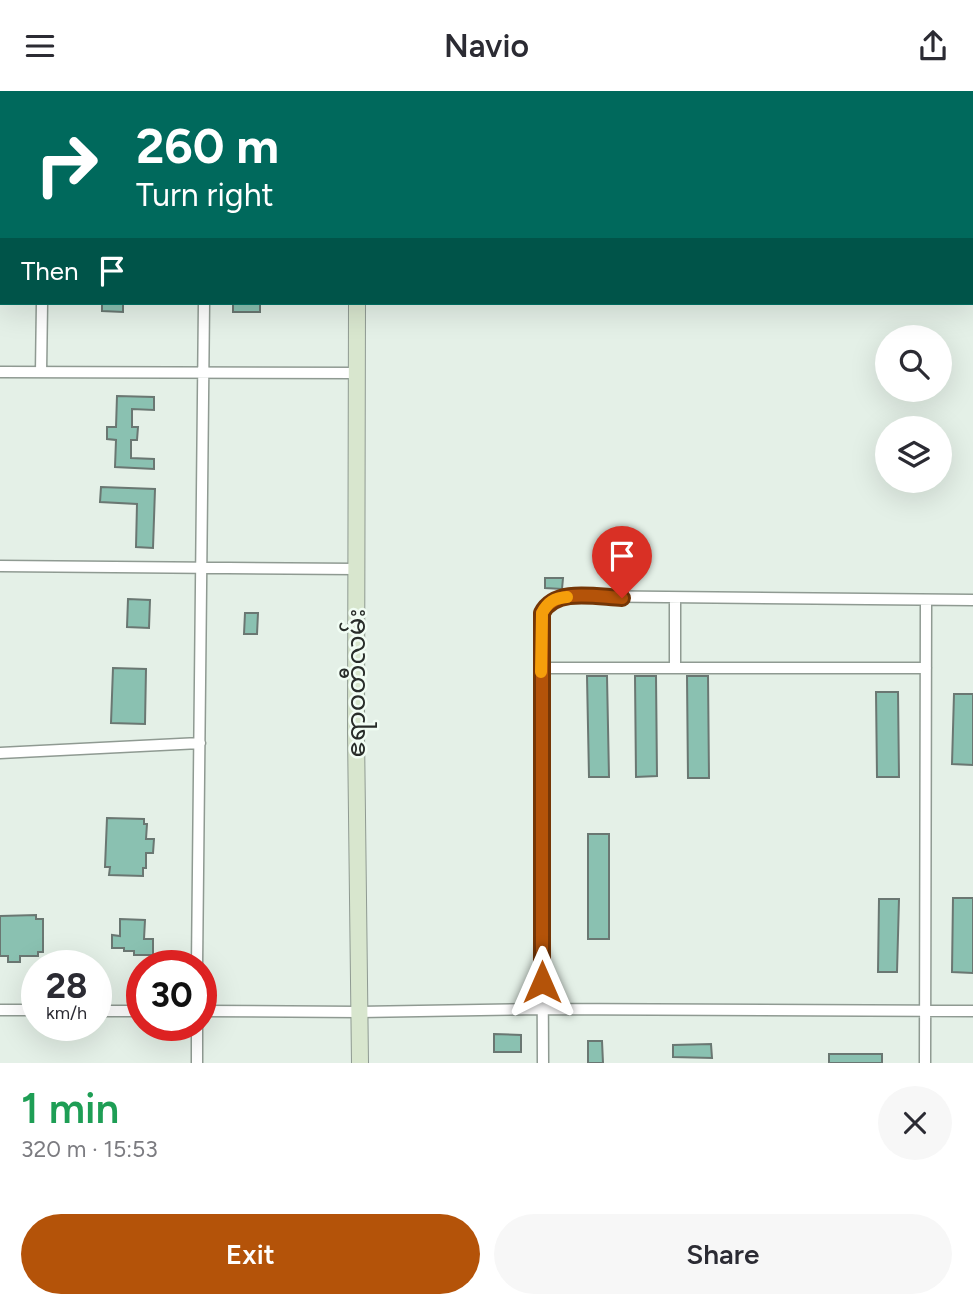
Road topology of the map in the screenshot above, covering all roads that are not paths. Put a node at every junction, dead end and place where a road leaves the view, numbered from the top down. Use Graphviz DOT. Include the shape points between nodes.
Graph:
graph roads {
  1 [pos="42,305"];
  2 [pos="204,305"];
  3 [pos="357,305"];
  4 [pos="0,372"];
  5 [pos="41,372"];
  6 [pos="205,373"];
  7 [pos="358,373"];
  8 [pos="0,566"];
  9 [pos="203,568"];
  10 [pos="356,569"];
  11 [pos="675,599"];
  12 [pos="926,600"];
  13 [pos="973,600"];
  14 [pos="541,667"];
  15 [pos="676,667"];
  16 [pos="926,668"];
  17 [pos="200,743"];
  18 [pos="0,753"];
  19 [pos="197,950"];
  20 [pos="543,1009"];
  21 [pos="0,1010"];
  22 [pos="21,1010"];
  23 [pos="217,1011"];
  24 [pos="925,1011"];
  25 [pos="973,1011"];
  26 [pos="359,1012"];
  27 [pos="197,1041"];
  28 [pos="197,1063"];
  29 [pos="359,1063"];
  30 [pos="543,1063"];
  31 [pos="925,1063"];
  1 -- 5 [label="street"];
  2 -- 6 [label="street"];
  3 -- 7 [label="street, ဧရာဝတီလမ်း"];
  4 -- 5 [label="street"];
  5 -- 6 [label="street"];
  6 -- 7 [label="street"];
  6 -- 9 [label="street"];
  7 -- 10 [label="street, ဧရာဝတီလမ်း"];
  8 -- 9 [label="street"];
  9 -- 10 [label="street"];
  9 -- 17 [label="street"];
  10 -- 26 [label="street, ဧရာဝတီလမ်း"];
  11 -- 12 [label="street"];
  11 -- 14 [label="street" via="555,598 542,613"];
  11 -- 15 [label="street"];
  12 -- 13 [label="street"];
  12 -- 16 [label="street"];
  14 -- 15 [label="street"];
  14 -- 20 [label="street"];
  15 -- 16 [label="street"];
  16 -- 24 [label="street"];
  17 -- 18 [label="street"];
  17 -- 19 [label="street"];
  20 -- 24 [label="street"];
  20 -- 26 [label="street"];
  20 -- 30 [label="street"];
  21 -- 22 [label="street"];
  23 -- 26 [label="street"];
  24 -- 25 [label="street"];
  24 -- 31 [label="street"];
  26 -- 29 [label="street, ဧရာဝတီလမ်း"];
  27 -- 28 [label="street"];
}
